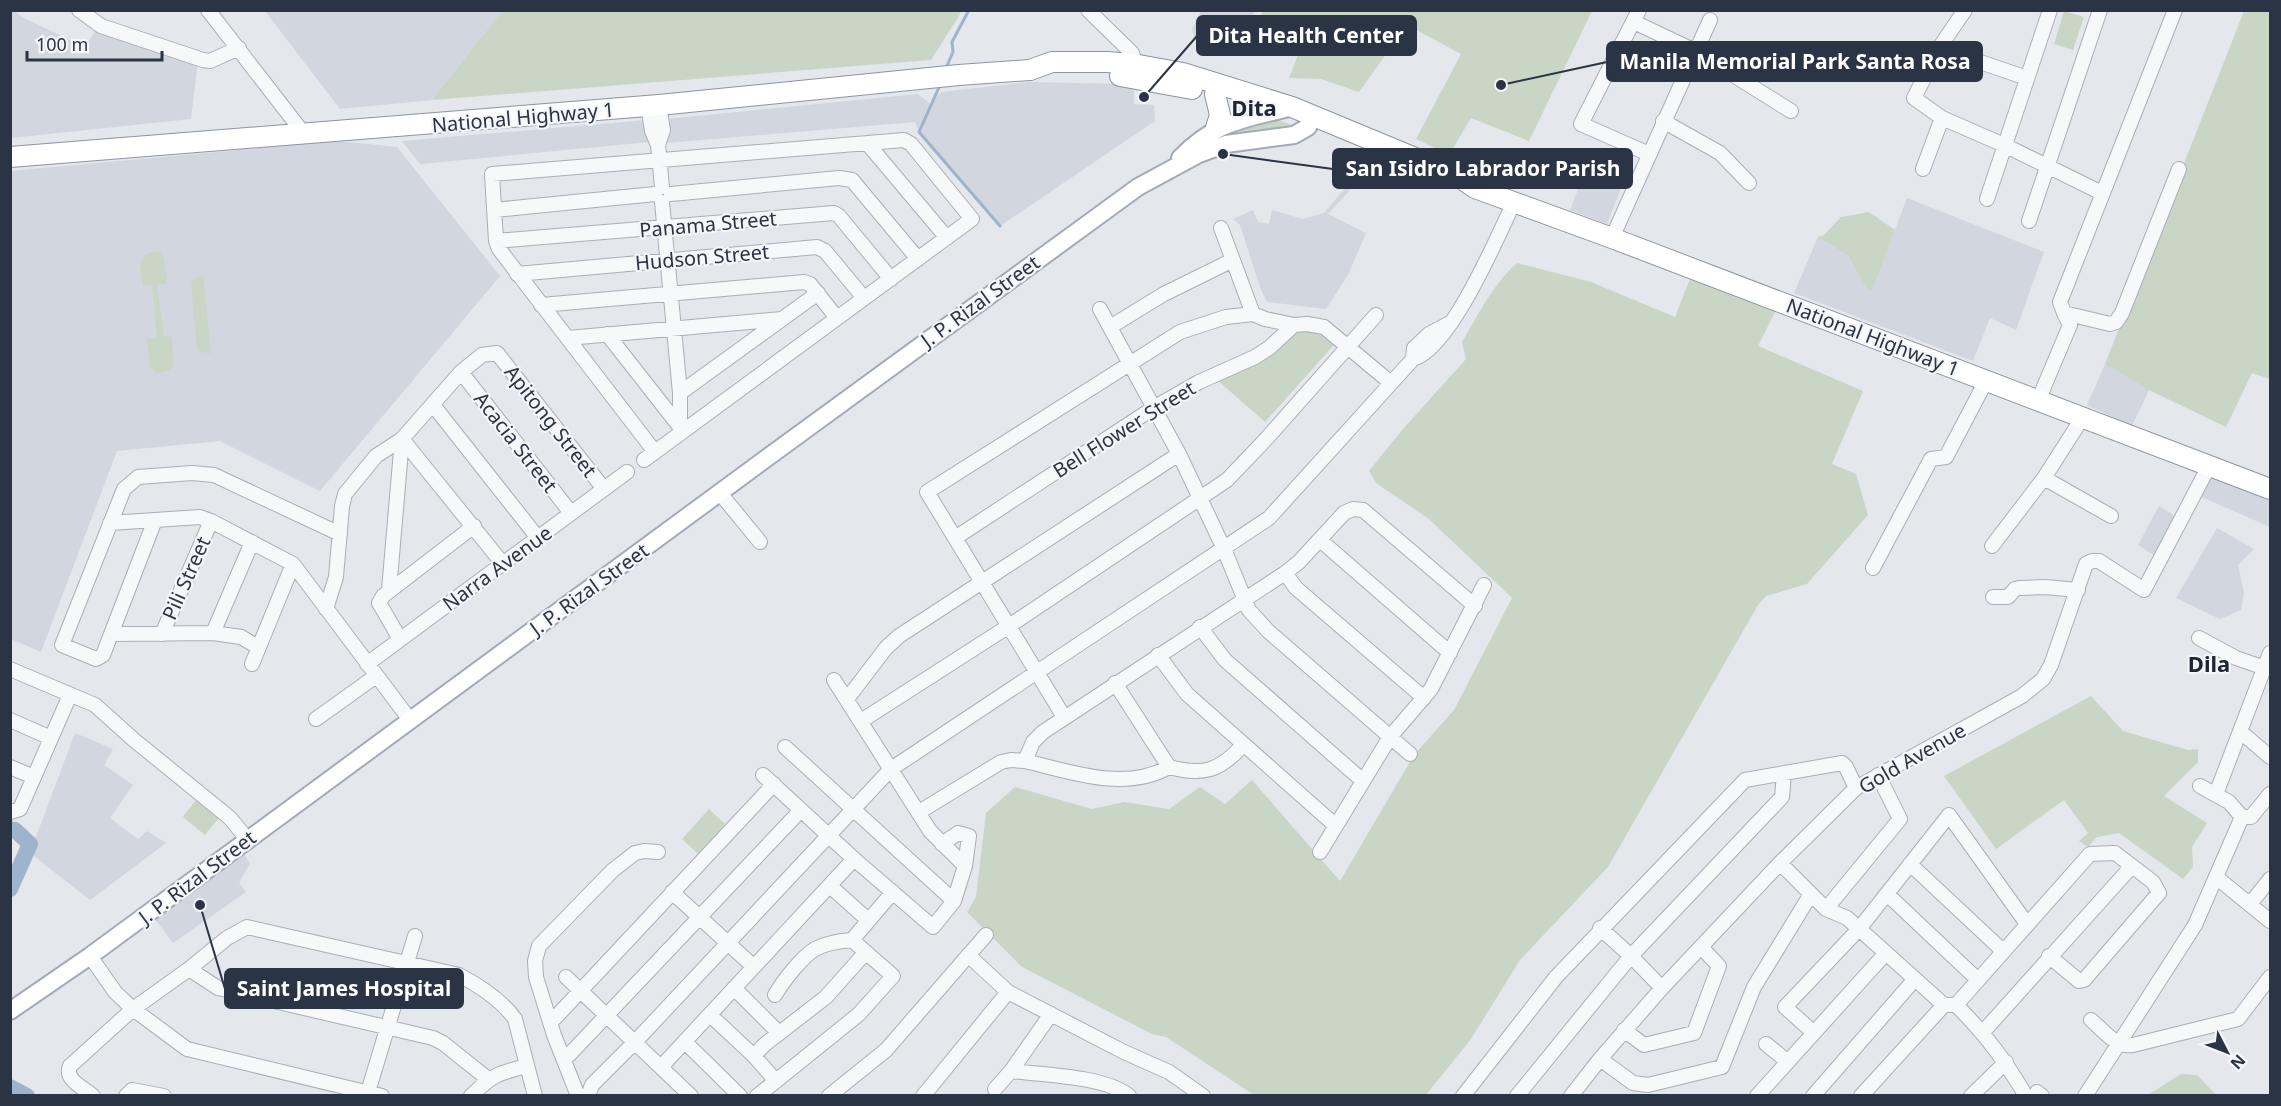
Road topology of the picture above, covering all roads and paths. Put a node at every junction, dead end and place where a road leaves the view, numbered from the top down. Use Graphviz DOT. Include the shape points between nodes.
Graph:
graph roads {
  1 [pos="79,10"];
  2 [pos="208,10"];
  3 [pos="1088,10"];
  4 [pos="1965,10"];
  5 [pos="2050,10"];
  6 [pos="2100,10"];
  7 [pos="2175,10"];
  8 [pos="1636,16"];
  9 [pos="1710,20"];
  10 [pos="1122,43"];
  11 [pos="239,48"];
  12 [pos="1939,48"];
  13 [pos="1695,51"];
  14 [pos="1107,62"];
  15 [pos="1034,70"];
  16 [pos="1136,71"];
  17 [pos="2027,78"];
  18 [pos="1215,94"];
  19 [pos="654,106"];
  20 [pos="1292,107"];
  21 [pos="1791,111"];
  22 [pos="1271,113"];
  23 [pos="1942,118"];
  24 [pos="1311,121"];
  25 [pos="1663,122"];
  26 [pos="1216,128"];
  27 [pos="304,134"];
  28 [pos="867,143"];
  29 [pos="2004,145"];
  30 [pos="1649,154"];
  31 [pos="10,158"];
  32 [pos="660,161"];
  33 [pos="2048,166"];
  34 [pos="1169,169"];
  35 [pos="1923,169"];
  36 [pos="2179,169"];
  37 [pos="1749,183"];
  38 [pos="2102,193"];
  39 [pos="662,194"];
  40 [pos="1987,199"];
  41 [pos="1514,202"];
  42 [pos="494,210"];
  43 [pos="2029,221"];
  44 [pos="664,228"];
  45 [pos="1221,228"];
  46 [pos="946,237"];
  47 [pos="1612,238"];
  48 [pos="496,241"];
  49 [pos="918,258"];
  50 [pos="668,260"];
  51 [pos="1233,260"];
  52 [pos="517,274"];
  53 [pos="891,279"];
  54 [pos="818,293"];
  55 [pos="671,294"];
  56 [pos="864,298"];
  57 [pos="541,305"];
  58 [pos="1100,309"];
  59 [pos="2064,313"];
  60 [pos="1253,314"];
  61 [pos="1376,315"];
  62 [pos="837,318"];
  63 [pos="782,319"];
  64 [pos="1294,325"];
  65 [pos="1110,327"];
  66 [pos="674,329"];
  67 [pos="607,334"];
  68 [pos="568,338"];
  69 [pos="1349,346"];
  70 [pos="1130,362"];
  71 [pos="461,372"];
  72 [pos="1986,381"];
  73 [pos="1391,384"];
  74 [pos="680,393"];
  75 [pos="2038,401"];
  76 [pos="433,405"];
  77 [pos="1155,407"];
  78 [pos="2083,417"];
  79 [pos="682,429"];
  80 [pos="402,439"];
  81 [pos="1179,454"];
  82 [pos="2209,466"];
  83 [pos="627,472"];
  84 [pos="2044,478"];
  85 [pos="604,489"];
  86 [pos="2271,489"];
  87 [pos="719,492"];
  88 [pos="1200,499"];
  89 [pos="572,513"];
  90 [pos="2110,516"];
  91 [pos="155,520"];
  92 [pos="211,521"];
  93 [pos="110,523"];
  94 [pos="474,526"];
  95 [pos="340,534"];
  96 [pos="538,538"];
  97 [pos="956,538"];
  98 [pos="1320,540"];
  99 [pos="252,542"];
  100 [pos="760,542"];
  101 [pos="1992,546"];
  102 [pos="1224,549"];
  103 [pos="293,564"];
  104 [pos="503,564"];
  105 [pos="1873,568"];
  106 [pos="1284,573"];
  107 [pos="983,583"];
  108 [pos="1484,585"];
  109 [pos="390,590"];
  110 [pos="2078,590"];
  111 [pos="1993,597"];
  112 [pos="1245,599"];
  113 [pos="1475,606"];
  114 [pos="326,609"];
  115 [pos="1009,626"];
  116 [pos="1200,627"];
  117 [pos="213,633"];
  118 [pos="112,634"];
  119 [pos="162,634"];
  120 [pos="2199,638"];
  121 [pos="400,639"];
  122 [pos="258,647"];
  123 [pos="1450,653"];
  124 [pos="2271,653"];
  125 [pos="1158,655"];
  126 [pos="252,664"];
  127 [pos="367,664"];
  128 [pos="2265,668"];
  129 [pos="10,669"];
  130 [pos="1037,672"];
  131 [pos="376,675"];
  132 [pos="834,680"];
  133 [pos="1115,683"];
  134 [pos="2264,688"];
  135 [pos="70,695"];
  136 [pos="1424,698"];
  137 [pos="847,699"];
  138 [pos="1064,717"];
  139 [pos="316,719"];
  140 [pos="10,720"];
  141 [pos="410,720"];
  142 [pos="861,721"];
  143 [pos="2241,732"];
  144 [pos="1390,736"];
  145 [pos="51,738"];
  146 [pos="1243,745"];
  147 [pos="785,747"];
  148 [pos="1410,754"];
  149 [pos="2271,757"];
  150 [pos="1025,761"];
  151 [pos="10,767"];
  152 [pos="1169,767"];
  153 [pos="891,769"];
  154 [pos="1784,774"];
  155 [pos="1878,775"];
  156 [pos="34,777"];
  157 [pos="1363,781"];
  158 [pos="2200,786"];
  159 [pos="1856,788"];
  160 [pos="2216,794"];
  161 [pos="2271,794"];
  162 [pos="852,809"];
  163 [pos="801,810"];
  164 [pos="10,812"];
  165 [pos="919,812"];
  166 [pos="2242,817"];
  167 [pos="1336,826"];
  168 [pos="828,834"];
  169 [pos="246,839"];
  170 [pos="942,844"];
  171 [pos="658,852"];
  172 [pos="1320,852"];
  173 [pos="854,859"];
  174 [pos="1780,863"];
  175 [pos="1910,864"];
  176 [pos="964,866"];
  177 [pos="2132,866"];
  178 [pos="2216,877"];
  179 [pos="2271,879"];
  180 [pos="830,886"];
  181 [pos="672,892"];
  182 [pos="892,892"];
  183 [pos="1811,894"];
  184 [pos="1887,894"];
  185 [pos="954,901"];
  186 [pos="2250,904"];
  187 [pos="1826,909"];
  188 [pos="699,917"];
  189 [pos="868,920"];
  190 [pos="2271,921"];
  191 [pos="2027,924"];
  192 [pos="1600,928"];
  193 [pos="1859,929"];
  194 [pos="986,935"];
  195 [pos="415,936"];
  196 [pos="852,940"];
  197 [pos="727,943"];
  198 [pos="1702,948"];
  199 [pos="2003,951"];
  200 [pos="866,952"];
  201 [pos="1886,953"];
  202 [pos="93,954"];
  203 [pos="968,955"];
  204 [pos="1631,956"];
  205 [pos="2049,956"];
  206 [pos="407,963"];
  207 [pos="754,968"];
  208 [pos="189,969"];
  209 [pos="566,977"];
  210 [pos="2271,977"];
  211 [pos="1915,979"];
  212 [pos="1978,980"];
  213 [pos="734,988"];
  214 [pos="1662,988"];
  215 [pos="580,991"];
  216 [pos="1008,992"];
  217 [pos="776,995"];
  218 [pos="1950,1005"];
  219 [pos="133,1009"];
  220 [pos="10,1011"];
  221 [pos="1051,1014"];
  222 [pos="710,1015"];
  223 [pos="607,1016"];
  224 [pos="555,1018"];
  225 [pos="2091,1020"];
  226 [pos="387,1027"];
  227 [pos="1624,1030"];
  228 [pos="1983,1032"];
  229 [pos="779,1033"];
  230 [pos="1815,1033"];
  231 [pos="635,1042"];
  232 [pos="685,1042"];
  233 [pos="2118,1043"];
  234 [pos="1766,1044"];
  235 [pos="569,1055"];
  236 [pos="754,1056"];
  237 [pos="1599,1059"];
  238 [pos="1788,1062"];
  239 [pos="2006,1062"];
  240 [pos="527,1066"];
  241 [pos="661,1067"];
  242 [pos="1011,1071"];
  243 [pos="488,1079"];
  244 [pos="776,1081"];
  245 [pos="356,1092"];
  246 [pos="991,1093"];
  247 [pos="1761,1094"];
  248 [pos="2035,1094"];
  249 [pos="93,1095"];
  250 [pos="126,1095"];
  251 [pos="164,1095"];
  252 [pos="382,1095"];
  253 [pos="471,1095"];
  254 [pos="535,1095"];
  255 [pos="578,1095"];
  256 [pos="588,1095"];
  257 [pos="691,1095"];
  258 [pos="740,1095"];
  259 [pos="757,1095"];
  260 [pos="829,1095"];
  261 [pos="922,1095"];
  262 [pos="1130,1095"];
  263 [pos="1203,1095"];
  264 [pos="1463,1095"];
  265 [pos="1517,1095"];
  266 [pos="1571,1095"];
  267 [pos="1813,1095"];
  268 [pos="1861,1095"];
  269 [pos="1971,1095"];
  270 [pos="2085,1095"];
  1 -- 11 [label="street" via="101,26 202,60 210,61"];
  2 -- 11 [label="street"];
  3 -- 10 [label="street"];
  4 -- 12 [label="street"];
  5 -- 17 [label="street"];
  6 -- 33 [label="street"];
  7 -- 38 [label="street"];
  8 -- 13 [label="street"];
  8 -- 30 [label="street" via="1581,124"];
  9 -- 13 [label="street"];
  10 -- 14 [label="street" via="1125,50 1121,56"];
  10 -- 16 [label="street" via="1132,53"];
  11 -- 27 [label="street"];
  12 -- 17 [label="street"];
  12 -- 23 [label="street" via="1914,98"];
  13 -- 21 [label="street"];
  13 -- 25 [label="street"];
  14 -- 15 [label="highway, National Highway 1" via="1052,62"];
  14 -- 16 [label="highway, National Highway 1"];
  15 -- 16 [label="highway, National Highway 1" via="1053,74"];
  15 -- 19 [label="highway, National Highway 1"];
  16 -- 18 [label="highway, National Highway 1"];
  16 -- 20 [label="highway, National Highway 1" via="1194,76"];
  17 -- 29 [label="street"];
  18 -- 22 [label="highway, National Highway 1"];
  18 -- 26 [label="highway" via="1220,115"];
  19 -- 27 [label="highway, National Highway 1"];
  19 -- 32 [label="street" via="652,131"];
  20 -- 22 [label="main road, J. P. Rizal Street"];
  20 -- 24 [label="highway, National Highway 1"];
  22 -- 24 [label="highway, National Highway 1"];
  22 -- 26 [label="main road, J. P. Rizal Street"];
  23 -- 29 [label="street"];
  23 -- 35 [label="street"];
  24 -- 34 [label="main road, J. P. Rizal Street" via="1294,135 1226,144"];
  24 -- 41 [label="highway, National Highway 1" via="1451,186 1475,188"];
  25 -- 30 [label="street"];
  25 -- 37 [label="street" via="1720,153"];
  26 -- 34 [label="main road, J. P. Rizal Street"];
  27 -- 31 [label="highway, National Highway 1"];
  28 -- 32 [label="street"];
  28 -- 46 [label="street"];
  28 -- 46 [label="street" via="903,140 911,144 972,219"];
  29 -- 33 [label="street"];
  29 -- 40 [label="street"];
  30 -- 47 [label="street"];
  32 -- 39 [label="street"];
  32 -- 42 [label="street" via="492,174"];
  33 -- 38 [label="street"];
  33 -- 43 [label="street"];
  34 -- 87 [label="main road, J. P. Rizal Street" via="1039,258"];
  36 -- 59 [label="street" via="2116,322"];
  38 -- 59 [label="street" via="2060,302"];
  39 -- 42 [label="street"];
  39 -- 44 [label="street"];
  39 -- 49 [label="street" via="838,178 852,180"];
  41 -- 47 [label="highway, National Highway 1"];
  41 -- 73 [label="street" via="1446,332 1422,357 1413,359"];
  42 -- 48 [label="street"];
  44 -- 48 [label="street, Panama Street"];
  44 -- 50 [label="street"];
  44 -- 53 [label="street, Panama Street" via="834,213"];
  45 -- 51 [label="street"];
  46 -- 49 [label="street"];
  47 -- 72 [label="highway, National Highway 1"];
  48 -- 52 [label="street"];
  49 -- 53 [label="street"];
  50 -- 52 [label="street, Hudson Street"];
  50 -- 55 [label="street"];
  50 -- 56 [label="street, Hudson Street" via="817,247 825,251"];
  51 -- 60 [label="street"];
  51 -- 65 [label="street" via="1164,294"];
  52 -- 57 [label="street"];
  53 -- 56 [label="street"];
  54 -- 55 [label="street" via="804,282"];
  54 -- 62 [label="street"];
  54 -- 63 [label="street"];
  55 -- 57 [label="street"];
  55 -- 66 [label="street"];
  56 -- 62 [label="street"];
  57 -- 68 [label="street"];
  58 -- 65 [label="street"];
  59 -- 75 [label="street" via="2070,325"];
  60 -- 64 [label="street"];
  60 -- 70 [label="street" via="1226,316 1180,332"];
  61 -- 69 [label="street"];
  62 -- 79 [label="street"];
  63 -- 66 [label="street"];
  63 -- 74 [label="street"];
  64 -- 69 [label="street" via="1324,327"];
  64 -- 77 [label="street, Bell Flower Street" via="1255,357"];
  65 -- 70 [label="street"];
  66 -- 67 [label="street"];
  66 -- 74 [label="street"];
  67 -- 68 [label="street"];
  67 -- 79 [label="street"];
  68 -- 79 [label="street" via="650,456"];
  69 -- 73 [label="street"];
  69 -- 88 [label="street" via="1235,473"];
  70 -- 77 [label="street"];
  70 -- 97 [label="street" via="927,492"];
  71 -- 76 [label="street"];
  71 -- 85 [label="street, Apitong Street" via="482,355 497,353"];
  71 -- 89 [label="street, Acacia Street"];
  72 -- 75 [label="highway, National Highway 1"];
  72 -- 105 [label="street" via="1946,457 1931,459"];
  73 -- 102 [label="street" via="1269,518"];
  74 -- 79 [label="street"];
  75 -- 78 [label="highway, National Highway 1"];
  76 -- 80 [label="street"];
  76 -- 96 [label="street"];
  77 -- 81 [label="street"];
  77 -- 97 [label="street, Bell Flower Street"];
  78 -- 82 [label="highway, National Highway 1"];
  78 -- 84 [label="street"];
  80 -- 94 [label="street"];
  80 -- 95 [label="street" via="376,456 345,494"];
  80 -- 109 [label="street"];
  81 -- 88 [label="street"];
  81 -- 107 [label="street"];
  82 -- 86 [label="highway, National Highway 1"];
  82 -- 110 [label="street, Gold Avenue" via="2144,590 2099,561 2086,564"];
  83 -- 85 [label="street, Narra Avenue"];
  84 -- 90 [label="street"];
  84 -- 101 [label="street"];
  85 -- 89 [label="street, Narra Avenue"];
  87 -- 100 [label="street"];
  87 -- 141 [label="main road, J. P. Rizal Street"];
  88 -- 102 [label="street"];
  88 -- 115 [label="street"];
  89 -- 96 [label="street, Narra Avenue"];
  91 -- 92 [label="street" via="200,517"];
  91 -- 93 [label="street"];
  91 -- 118 [label="street"];
  92 -- 99 [label="street"];
  92 -- 119 [label="street, Pili Street"];
  93 -- 95 [label="street" via="131,481 192,472 214,475"];
  93 -- 118 [label="street" via="62,645 96,659 103,655"];
  94 -- 104 [label="street"];
  94 -- 109 [label="street"];
  95 -- 114 [label="street" via="336,577"];
  96 -- 104 [label="street, Narra Avenue"];
  97 -- 107 [label="street"];
  98 -- 106 [label="street"];
  98 -- 113 [label="street" via="1344,513 1363,510"];
  98 -- 123 [label="street"];
  99 -- 103 [label="street"];
  99 -- 117 [label="street"];
  102 -- 112 [label="street"];
  102 -- 130 [label="street"];
  103 -- 114 [label="street"];
  103 -- 122 [label="street"];
  104 -- 121 [label="street, Narra Avenue"];
  106 -- 112 [label="street"];
  106 -- 136 [label="street" via="1296,588"];
  107 -- 115 [label="street"];
  107 -- 137 [label="street" via="899,636"];
  108 -- 113 [label="street"];
  109 -- 121 [label="street" via="379,603"];
  110 -- 111 [label="street" via="2019,588 2008,597"];
  110 -- 155 [label="street, Gold Avenue" via="2043,679 2032,689"];
  112 -- 116 [label="street"];
  112 -- 144 [label="street" via="1268,631"];
  113 -- 123 [label="street"];
  114 -- 127 [label="street"];
  115 -- 130 [label="street"];
  115 -- 142 [label="street"];
  116 -- 125 [label="street"];
  116 -- 157 [label="street" via="1225,660"];
  117 -- 119 [label="street"];
  117 -- 122 [label="street" via="241,637"];
  118 -- 119 [label="street"];
  120 -- 128 [label="street"];
  121 -- 127 [label="street, Narra Avenue"];
  122 -- 126 [label="street"];
  123 -- 136 [label="street"];
  124 -- 128 [label="street"];
  125 -- 133 [label="street"];
  125 -- 146 [label="street" via="1187,694"];
  127 -- 131 [label="street"];
  128 -- 134 [label="street"];
  129 -- 135 [label="street"];
  130 -- 138 [label="street"];
  130 -- 153 [label="street"];
  131 -- 139 [label="street"];
  131 -- 141 [label="street"];
  132 -- 137 [label="street"];
  133 -- 138 [label="street"];
  133 -- 152 [label="street"];
  134 -- 143 [label="street"];
  135 -- 145 [label="street"];
  135 -- 169 [label="street" via="95,705 230,818"];
  136 -- 144 [label="street"];
  137 -- 142 [label="street"];
  138 -- 150 [label="street" via="1037,736"];
  140 -- 145 [label="street"];
  141 -- 169 [label="main road, J. P. Rizal Street"];
  142 -- 153 [label="street"];
  143 -- 149 [label="street"];
  143 -- 160 [label="street"];
  144 -- 148 [label="street"];
  144 -- 157 [label="street"];
  145 -- 156 [label="street"];
  146 -- 152 [label="street" via="1225,764 1213,768 1185,771"];
  146 -- 167 [label="street"];
  147 -- 162 [label="street"];
  150 -- 152 [label="street" via="1110,779 1153,775"];
  150 -- 165 [label="street" via="1001,762"];
  151 -- 156 [label="street"];
  153 -- 162 [label="street"];
  153 -- 165 [label="street"];
  154 -- 159 [label="street" via="1842,763"];
  154 -- 192 [label="street" via="1745,780"];
  154 -- 204 [label="street" via="1782,797"];
  155 -- 159 [label="street, Gold Avenue"];
  155 -- 187 [label="street" via="1900,819"];
  156 -- 164 [label="street" via="20,808"];
  157 -- 167 [label="street"];
  158 -- 160 [label="street"];
  159 -- 174 [label="street, Gold Avenue"];
  160 -- 166 [label="street"];
  161 -- 166 [label="street" via="2251,817"];
  162 -- 168 [label="street"];
  162 -- 185 [label="street"];
  163 -- 168 [label="street"];
  163 -- 181 [label="street" via="768,780"];
  163 -- 188 [label="street"];
  165 -- 170 [label="street"];
  166 -- 178 [label="street"];
  167 -- 172 [label="street"];
  168 -- 173 [label="street"];
  168 -- 197 [label="street"];
  169 -- 202 [label="main road, J. P. Rizal Street"];
  170 -- 176 [label="street"];
  170 -- 176 [label="street" via="958,833 969,836"];
  171 -- 255 [label="street" via="634,853 539,946 536,977"];
  173 -- 180 [label="street"];
  173 -- 182 [label="street"];
  174 -- 183 [label="street"];
  174 -- 198 [label="street, Gold Avenue"];
  175 -- 184 [label="street"];
  175 -- 191 [label="street" via="1949,815"];
  175 -- 199 [label="street"];
  176 -- 185 [label="street"];
  177 -- 191 [label="street" via="2115,853 2090,854"];
  177 -- 205 [label="street"];
  177 -- 205 [label="street" via="2152,882 2159,894 2088,976 2082,982"];
  178 -- 186 [label="street"];
  178 -- 233 [label="street" via="2196,925"];
  179 -- 186 [label="street"];
  180 -- 189 [label="street"];
  180 -- 207 [label="street"];
  181 -- 188 [label="street"];
  181 -- 215 [label="street"];
  182 -- 185 [label="street" via="933,927"];
  182 -- 189 [label="street"];
  183 -- 187 [label="street"];
  183 -- 237 [label="street" via="1754,987 1722,1067 1648,1085 1633,1083"];
  184 -- 193 [label="street"];
  184 -- 212 [label="street"];
  186 -- 190 [label="street"];
  187 -- 193 [label="street" via="1847,918"];
  188 -- 197 [label="street"];
  188 -- 223 [label="street"];
  189 -- 196 [label="street"];
  191 -- 199 [label="street"];
  192 -- 204 [label="street"];
  192 -- 264 [label="street" via="1549,985"];
  193 -- 201 [label="street"];
  193 -- 230 [label="street" via="1785,1007"];
  194 -- 203 [label="street"];
  195 -- 206 [label="street"];
  196 -- 200 [label="street"];
  196 -- 217 [label="street" via="814,950 787,977"];
  197 -- 207 [label="street"];
  197 -- 231 [label="street"];
  198 -- 214 [label="street, Gold Avenue"];
  198 -- 227 [label="street" via="1719,966 1694,1033 1644,1045"];
  199 -- 212 [label="street"];
  200 -- 229 [label="street" via="826,996"];
  200 -- 244 [label="street" via="893,976 859,1014"];
  201 -- 211 [label="street"];
  201 -- 230 [label="street"];
  202 -- 219 [label="street" via="116,992"];
  202 -- 220 [label="main road, J. P. Rizal Street"];
  203 -- 216 [label="street"];
  203 -- 260 [label="street" via="886,1050"];
  204 -- 214 [label="street"];
  204 -- 265 [label="street"];
  205 -- 228 [label="street"];
  206 -- 208 [label="street" via="247,927"];
  206 -- 226 [label="street"];
  206 -- 240 [label="street" via="459,975 509,1011 515,1019"];
  207 -- 213 [label="street"];
  208 -- 219 [label="street"];
  208 -- 226 [label="street" via="218,988"];
  209 -- 215 [label="street"];
  210 -- 233 [label="street" via="2238,1019 2133,1045"];
  211 -- 218 [label="street"];
  211 -- 267 [label="street"];
  212 -- 218 [label="street"];
  213 -- 222 [label="street"];
  213 -- 229 [label="street"];
  214 -- 227 [label="street, Gold Avenue"];
  215 -- 223 [label="street"];
  215 -- 224 [label="street"];
  216 -- 221 [label="street"];
  216 -- 261 [label="street"];
  218 -- 228 [label="street"];
  218 -- 268 [label="street"];
  219 -- 245 [label="street" via="187,1049"];
  219 -- 249 [label="street" via="70,1066 69,1077"];
  221 -- 242 [label="street"];
  221 -- 263 [label="street" via="1169,1072"];
  222 -- 232 [label="street"];
  222 -- 236 [label="street"];
  223 -- 231 [label="street"];
  223 -- 235 [label="street"];
  225 -- 233 [label="street"];
  226 -- 243 [label="street" via="443,1043"];
  226 -- 245 [label="street"];
  227 -- 237 [label="street, Gold Avenue"];
  228 -- 239 [label="street"];
  229 -- 236 [label="street"];
  230 -- 238 [label="street"];
  231 -- 241 [label="street"];
  231 -- 256 [label="street" via="592,1085"];
  232 -- 241 [label="street"];
  232 -- 258 [label="street"];
  233 -- 270 [label="street"];
  234 -- 238 [label="street"];
  236 -- 244 [label="street"];
  237 -- 266 [label="street, Gold Avenue"];
  238 -- 247 [label="street"];
  239 -- 248 [label="street"];
  239 -- 269 [label="street"];
  240 -- 243 [label="street" via="499,1072"];
  240 -- 254 [label="street"];
  241 -- 257 [label="street"];
  242 -- 246 [label="street"];
  242 -- 262 [label="street" via="1106,1084"];
  243 -- 253 [label="street"];
  244 -- 259 [label="street"];
  245 -- 252 [label="street"];
  250 -- 251 [label="street" via="132,1090"];
}
